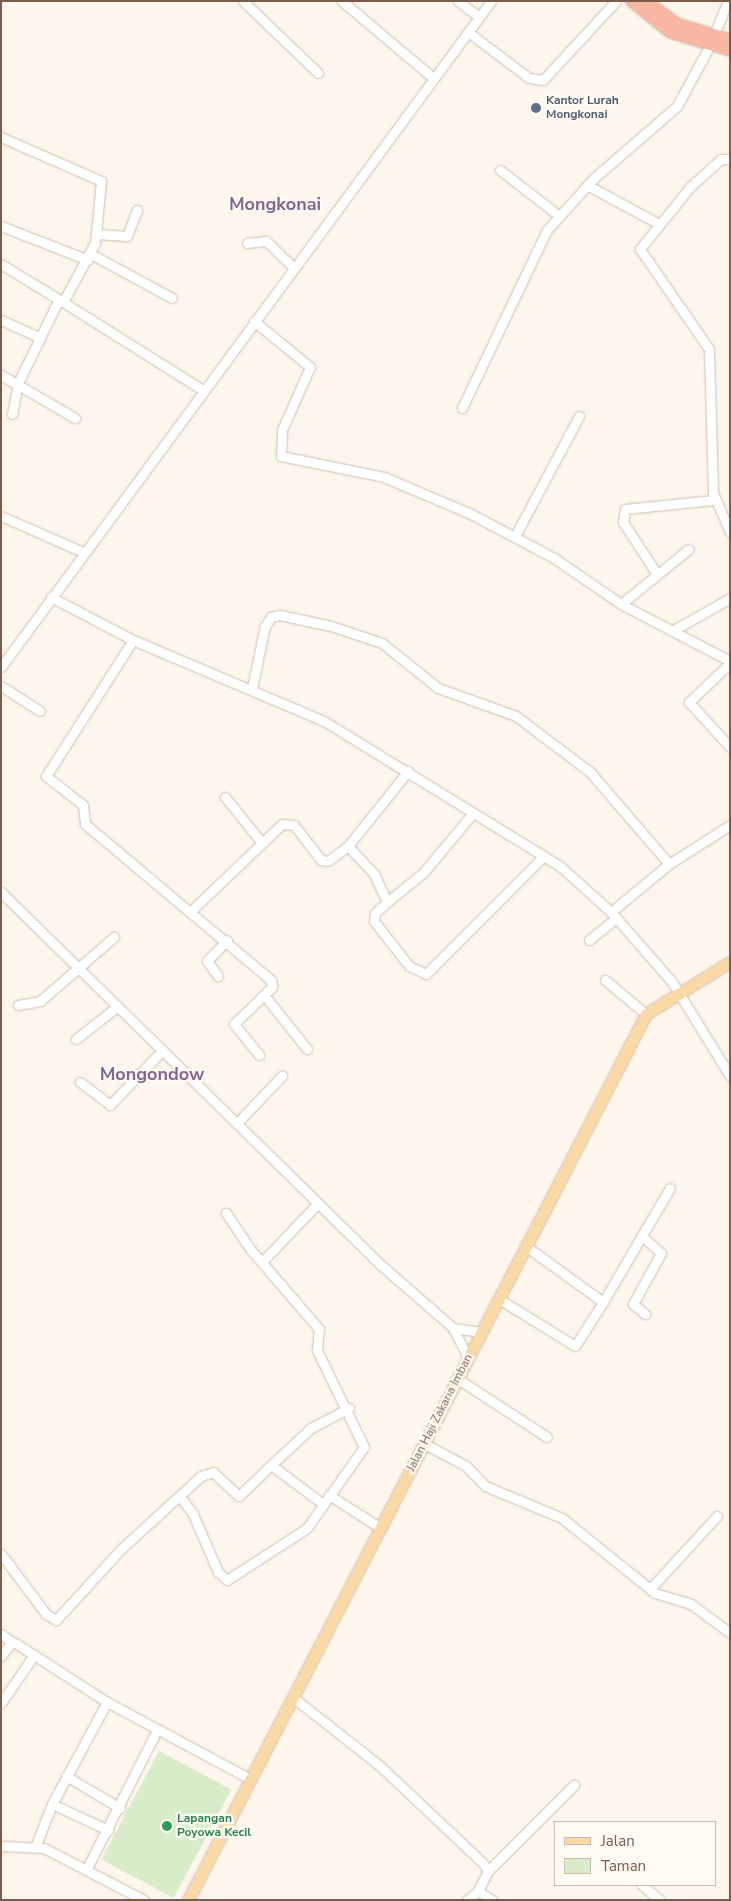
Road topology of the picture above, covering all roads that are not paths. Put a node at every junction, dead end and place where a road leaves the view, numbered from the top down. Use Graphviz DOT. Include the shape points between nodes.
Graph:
graph roads {
  1 [pos="243,1"];
  2 [pos="342,1"];
  3 [pos="458,1"];
  4 [pos="491,1"];
  5 [pos="616,1"];
  6 [pos="632,1"];
  7 [pos="646,1"];
  8 [pos="728,1"];
  9 [pos="479,17"];
  10 [pos="468,32"];
  11 [pos="712,40"];
  12 [pos="730,40"];
  13 [pos="730,50"];
  14 [pos="318,73"];
  15 [pos="433,78"];
  16 [pos="1,137"];
  17 [pos="730,159"];
  18 [pos="500,170"];
  19 [pos="586,185"];
  20 [pos="137,210"];
  21 [pos="558,215"];
  22 [pos="659,224"];
  23 [pos="1,226"];
  24 [pos="97,234"];
  25 [pos="247,243"];
  26 [pos="89,257"];
  27 [pos="1,264"];
  28 [pos="294,268"];
  29 [pos="172,298"];
  30 [pos="61,301"];
  31 [pos="1,320"];
  32 [pos="254,321"];
  33 [pos="39,337"];
  34 [pos="1,375"];
  35 [pos="18,383"];
  36 [pos="203,390"];
  37 [pos="462,408"];
  38 [pos="12,414"];
  39 [pos="580,416"];
  40 [pos="75,418"];
  41 [pos="714,500"];
  42 [pos="1,516"];
  43 [pos="730,532"];
  44 [pos="515,536"];
  45 [pos="689,549"];
  46 [pos="83,552"];
  47 [pos="657,574"];
  48 [pos="54,594"];
  49 [pos="730,598"];
  50 [pos="621,604"];
  51 [pos="672,631"];
  52 [pos="133,640"];
  53 [pos="730,662"];
  54 [pos="1,667"];
  55 [pos="1,686"];
  56 [pos="252,688"];
  57 [pos="40,711"];
  58 [pos="730,747"];
  59 [pos="408,771"];
  60 [pos="225,797"];
  61 [pos="473,813"];
  62 [pos="730,825"];
  63 [pos="262,842"];
  64 [pos="348,846"];
  65 [pos="544,856"];
  66 [pos="669,864"];
  67 [pos="1,892"];
  68 [pos="387,902"];
  69 [pos="192,910"];
  70 [pos="614,915"];
  71 [pos="114,937"];
  72 [pos="228,940"];
  73 [pos="589,940"];
  74 [pos="730,962"];
  75 [pos="79,968"];
  76 [pos="218,976"];
  77 [pos="605,980"];
  78 [pos="679,991"];
  79 [pos="264,995"];
  80 [pos="18,1005"];
  81 [pos="118,1006"];
  82 [pos="646,1014"];
  83 [pos="76,1039"];
  84 [pos="307,1049"];
  85 [pos="164,1050"];
  86 [pos="258,1056"];
  87 [pos="282,1076"];
  88 [pos="730,1076"];
  89 [pos="80,1082"];
  90 [pos="238,1122"];
  91 [pos="670,1188"];
  92 [pos="318,1203"];
  93 [pos="226,1213"];
  94 [pos="642,1236"];
  95 [pos="526,1247"];
  96 [pos="262,1262"];
  97 [pos="499,1299"];
  98 [pos="603,1302"];
  99 [pos="645,1314"];
  100 [pos="453,1328"];
  101 [pos="482,1332"];
  102 [pos="468,1359"];
  103 [pos="458,1379"];
  104 [pos="348,1408"];
  105 [pos="547,1436"];
  106 [pos="425,1444"];
  107 [pos="271,1465"];
  108 [pos="329,1496"];
  109 [pos="180,1498"];
  110 [pos="323,1504"];
  111 [pos="717,1516"];
  112 [pos="379,1528"];
  113 [pos="1,1554"];
  114 [pos="650,1589"];
  115 [pos="730,1633"];
  116 [pos="1,1634"];
  117 [pos="12,1642"];
  118 [pos="34,1655"];
  119 [pos="1,1656"];
  120 [pos="295,1699"];
  121 [pos="107,1702"];
  122 [pos="1,1703"];
  123 [pos="157,1730"];
  124 [pos="66,1776"];
  125 [pos="250,1779"];
  126 [pos="574,1785"];
  127 [pos="52,1804"];
  128 [pos="120,1808"];
  129 [pos="108,1830"];
  130 [pos="36,1845"];
  131 [pos="1,1846"];
  132 [pos="86,1870"];
  133 [pos="488,1871"];
  134 [pos="643,1886"];
  135 [pos="478,1891"];
  136 [pos="144,1900"];
  137 [pos="188,1900"];
  138 [pos="467,1900"];
  139 [pos="492,1900"];
  140 [pos="660,1900"];
  1 -- 14 [label="street"];
  2 -- 15 [label="street"];
  3 -- 9 [label="street"];
  4 -- 9 [label="street"];
  5 -- 10 [label="street" via="543,80 529,78"];
  6 -- 11 [label="highway" via="660,26"];
  7 -- 11 [label="highway" via="676,24"];
  8 -- 11 [label="street"];
  9 -- 10 [label="street"];
  10 -- 15 [label="street"];
  11 -- 12 [label="highway"];
  11 -- 13 [label="highway"];
  11 -- 19 [label="street" via="677,106"];
  15 -- 28 [label="street"];
  16 -- 24 [label="street" via="98,178 102,185"];
  17 -- 22 [label="street" via="717,163"];
  18 -- 21 [label="street"];
  19 -- 21 [label="street"];
  19 -- 22 [label="street"];
  20 -- 24 [label="street" via="127,236"];
  21 -- 37 [label="street" via="538,244"];
  22 -- 41 [label="street" via="640,249 709,350"];
  23 -- 26 [label="street"];
  24 -- 26 [label="street"];
  25 -- 28 [label="street" via="266,240"];
  26 -- 29 [label="street"];
  26 -- 30 [label="street"];
  27 -- 30 [label="street"];
  28 -- 32 [label="street"];
  30 -- 33 [label="street"];
  30 -- 36 [label="street"];
  31 -- 33 [label="street"];
  32 -- 36 [label="street"];
  32 -- 44 [label="street" via="310,367 282,430 281,456 394,480"];
  33 -- 35 [label="street"];
  34 -- 35 [label="street"];
  35 -- 38 [label="street"];
  35 -- 40 [label="street"];
  36 -- 46 [label="street"];
  39 -- 44 [label="street"];
  41 -- 43 [label="street"];
  41 -- 47 [label="street" via="625,509 623,522"];
  42 -- 46 [label="street"];
  44 -- 50 [label="street"];
  45 -- 47 [label="street"];
  46 -- 48 [label="street"];
  47 -- 50 [label="street"];
  48 -- 52 [label="street"];
  48 -- 54 [label="street"];
  49 -- 51 [label="street"];
  50 -- 51 [label="street"];
  51 -- 53 [label="street"];
  52 -- 56 [label="street"];
  52 -- 69 [label="street" via="46,776 83,806 85,824"];
  53 -- 58 [label="street" via="689,702"];
  55 -- 57 [label="street"];
  56 -- 59 [label="street" via="324,721"];
  56 -- 66 [label="street" via="271,617 331,626 382,643 438,688 516,716 558,745 618,800"];
  59 -- 61 [label="street"];
  59 -- 64 [label="street"];
  60 -- 63 [label="street"];
  61 -- 65 [label="street"];
  61 -- 68 [label="street" via="423,872"];
  62 -- 66 [label="street"];
  63 -- 64 [label="street" via="287,823 299,830 321,860 328,861"];
  63 -- 69 [label="street"];
  64 -- 68 [label="street" via="374,874"];
  65 -- 68 [label="street" via="429,973 409,966 374,921 374,913"];
  65 -- 70 [label="street"];
  66 -- 70 [label="street"];
  67 -- 75 [label="street"];
  69 -- 72 [label="street"];
  70 -- 73 [label="street"];
  70 -- 78 [label="street"];
  71 -- 75 [label="street"];
  72 -- 76 [label="street" via="207,961"];
  72 -- 79 [label="street" via="272,980 274,984"];
  74 -- 78 [label="main road, Jalan Haji Zakaria Imban"];
  75 -- 80 [label="street" via="40,1001"];
  75 -- 81 [label="street"];
  77 -- 82 [label="street"];
  78 -- 82 [label="main road, Jalan Haji Zakaria Imban"];
  78 -- 88 [label="street"];
  79 -- 84 [label="street"];
  79 -- 86 [label="street" via="234,1024"];
  81 -- 83 [label="street"];
  81 -- 85 [label="street"];
  82 -- 95 [label="main road, Jalan Haji Zakaria Imban"];
  85 -- 89 [label="street" via="110,1105"];
  85 -- 90 [label="street"];
  87 -- 90 [label="street"];
  90 -- 92 [label="street"];
  91 -- 94 [label="street"];
  92 -- 96 [label="street"];
  92 -- 100 [label="street"];
  93 -- 96 [label="street"];
  94 -- 98 [label="street"];
  94 -- 99 [label="street" via="661,1253 633,1304"];
  95 -- 97 [label="main road, Jalan Haji Zakaria Imban"];
  95 -- 98 [label="street"];
  96 -- 104 [label="street" via="319,1328 317,1350"];
  97 -- 98 [label="street" via="575,1346"];
  97 -- 101 [label="main road, Jalan Haji Zakaria Imban"];
  100 -- 101 [label="street"];
  100 -- 102 [label="street"];
  101 -- 102 [label="main road, Jalan Haji Zakaria Imban"];
  102 -- 103 [label="main road, Jalan Haji Zakaria Imban"];
  103 -- 105 [label="street"];
  103 -- 106 [label="main road, Jalan Haji Zakaria Imban"];
  104 -- 107 [label="street" via="311,1428"];
  104 -- 108 [label="street" via="364,1447"];
  106 -- 112 [label="main road, Jalan Haji Zakaria Imban"];
  106 -- 114 [label="street" via="466,1466 485,1486 575,1526"];
  107 -- 109 [label="street" via="242,1495 233,1494 210,1472 194,1481"];
  107 -- 110 [label="street"];
  108 -- 110 [label="street"];
  108 -- 112 [label="street"];
  109 -- 110 [label="street" via="193,1514 213,1564 225,1580 307,1528"];
  109 -- 113 [label="street" via="121,1549 56,1620 46,1614"];
  111 -- 114 [label="street"];
  112 -- 120 [label="main road, Jalan Haji Zakaria Imban"];
  114 -- 115 [label="street" via="667,1600 691,1604"];
  116 -- 117 [label="street"];
  117 -- 118 [label="street"];
  117 -- 119 [label="street"];
  118 -- 121 [label="street"];
  118 -- 122 [label="street"];
  120 -- 125 [label="main road, Jalan Haji Zakaria Imban"];
  120 -- 133 [label="street" via="380,1766"];
  121 -- 123 [label="street"];
  121 -- 124 [label="street"];
  123 -- 125 [label="street"];
  123 -- 128 [label="street"];
  124 -- 127 [label="street"];
  124 -- 128 [label="street"];
  125 -- 137 [label="main road, Jalan Haji Zakaria Imban"];
  126 -- 133 [label="street"];
  127 -- 129 [label="street"];
  127 -- 130 [label="street"];
  128 -- 129 [label="street"];
  129 -- 132 [label="street"];
  130 -- 131 [label="street"];
  130 -- 132 [label="street"];
  132 -- 136 [label="street"];
  133 -- 135 [label="street"];
  134 -- 140 [label="street"];
  135 -- 138 [label="street"];
  135 -- 139 [label="street"];
}
